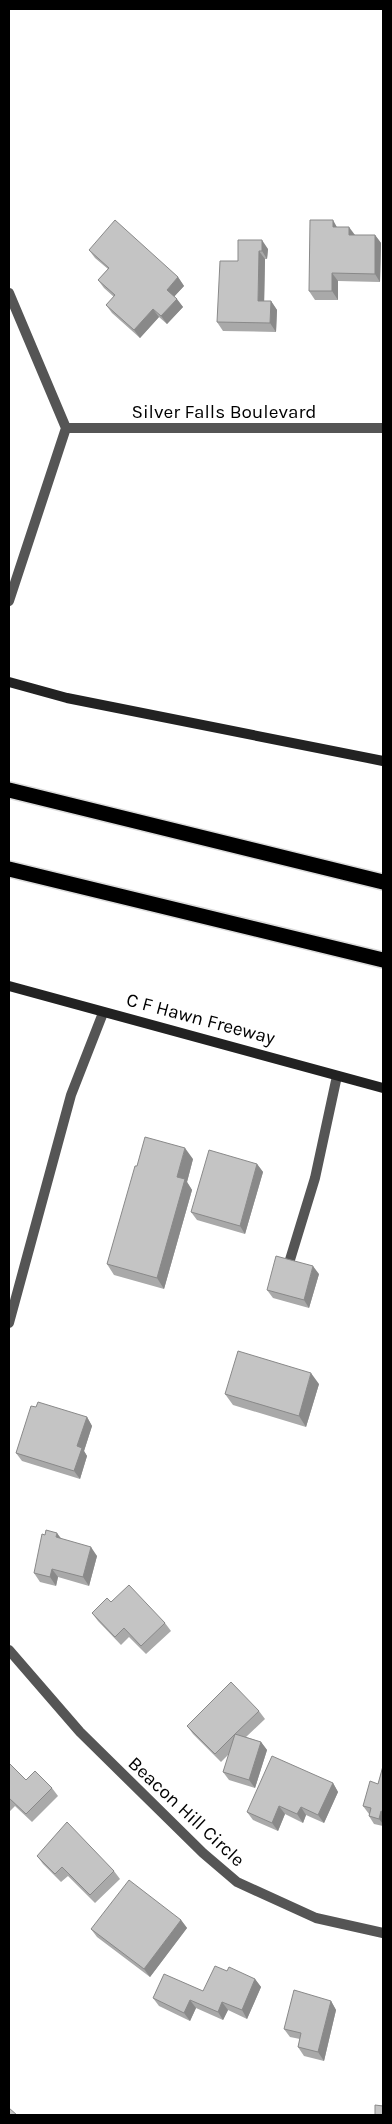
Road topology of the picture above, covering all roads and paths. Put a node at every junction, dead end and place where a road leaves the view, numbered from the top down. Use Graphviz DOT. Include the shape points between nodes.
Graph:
graph roads {
  1 [pos="9,293"];
  2 [pos="66,428"];
  3 [pos="383,428"];
  4 [pos="9,602"];
  5 [pos="9,682"];
  6 [pos="383,761"];
  7 [pos="9,790"];
  8 [pos="9,869"];
  9 [pos="338,872"];
  10 [pos="383,873"];
  11 [pos="383,882"];
  12 [pos="365,956"];
  13 [pos="383,960"];
  14 [pos="383,966"];
  15 [pos="9,986"];
  16 [pos="103,1013"];
  17 [pos="337,1076"];
  18 [pos="383,1088"];
  19 [pos="289,1263"];
  20 [pos="9,1323"];
  21 [pos="9,1650"];
  22 [pos="383,1933"];
  1 -- 2 [label="street"];
  2 -- 3 [label="street, Silver Falls Boulevard"];
  2 -- 4 [label="street"];
  5 -- 6 [label="main road" via="67,698"];
  7 -- 9 [label="highway"];
  8 -- 12 [label="highway"];
  9 -- 10 [label="highway"];
  9 -- 11 [label="highway"];
  12 -- 13 [label="highway"];
  12 -- 14 [label="highway"];
  15 -- 16 [label="main road, C F Hawn Freeway"];
  16 -- 17 [label="main road, C F Hawn Freeway"];
  16 -- 20 [label="street" via="71,1095"];
  17 -- 18 [label="main road, C F Hawn Freeway"];
  17 -- 19 [label="street" via="315,1178"];
  21 -- 22 [label="street, Beacon Hill Circle" via="80,1732 203,1853 237,1882 316,1918"];
}
